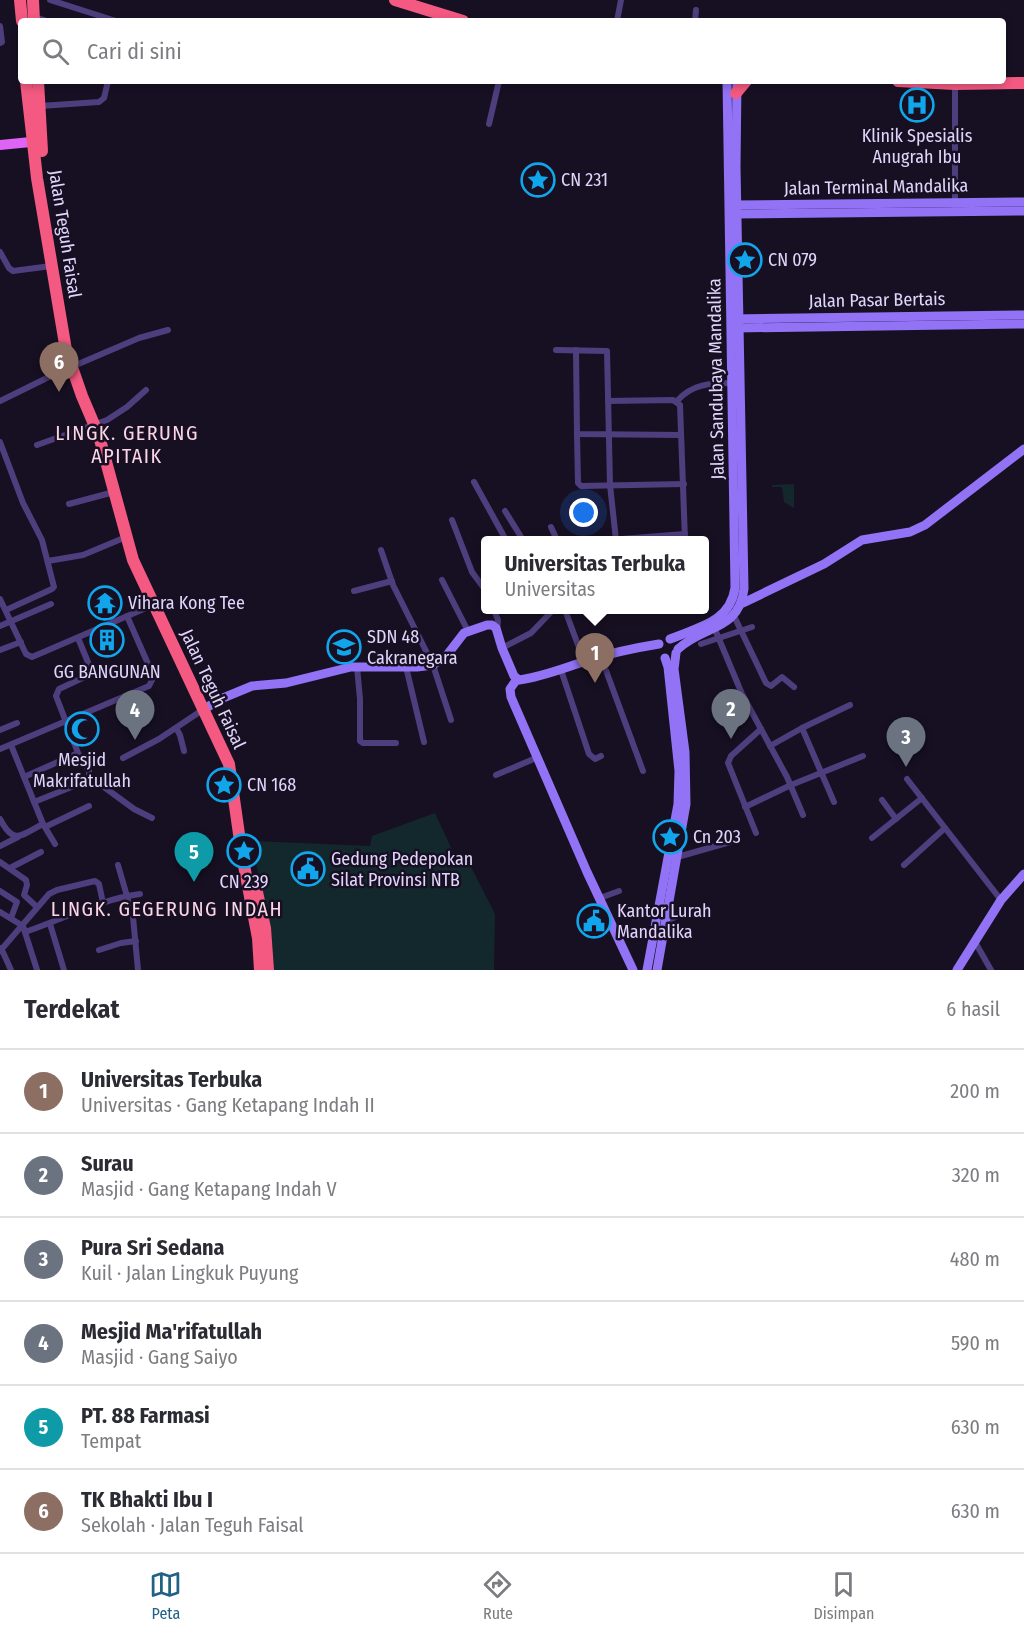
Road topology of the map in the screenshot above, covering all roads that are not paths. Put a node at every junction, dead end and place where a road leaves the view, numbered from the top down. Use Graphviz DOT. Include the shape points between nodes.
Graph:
graph roads {
  1 [pos="20,0"];
  2 [pos="33,0"];
  3 [pos="50,0"];
  4 [pos="395,0"];
  5 [pos="621,0"];
  6 [pos="696,10"];
  7 [pos="22,18"];
  8 [pos="34,18"];
  9 [pos="107,18"];
  10 [pos="453,18"];
  11 [pos="618,18"];
  12 [pos="695,18"];
  13 [pos="0,26"];
  14 [pos="0,43"];
  15 [pos="1006,83"];
  16 [pos="1024,83"];
  17 [pos="27,84"];
  18 [pos="38,84"];
  19 [pos="107,84"];
  20 [pos="498,84"];
  21 [pos="727,84"];
  22 [pos="955,84"];
  23 [pos="736,87"];
  24 [pos="39,106"];
  25 [pos="489,124"];
  26 [pos="37,141"];
  27 [pos="0,145"];
  28 [pos="1024,202"];
  29 [pos="956,207"];
  30 [pos="733,209"];
  31 [pos="1024,211"];
  32 [pos="0,252"];
  33 [pos="51,266"];
  34 [pos="1024,315"];
  35 [pos="735,323"];
  36 [pos="1024,324"];
  37 [pos="168,330"];
  38 [pos="556,350"];
  39 [pos="576,350"];
  40 [pos="74,366"];
  41 [pos="732,383"];
  42 [pos="146,390"];
  43 [pos="0,401"];
  44 [pos="608,401"];
  45 [pos="676,401"];
  46 [pos="98,423"];
  47 [pos="577,434"];
  48 [pos="609,435"];
  49 [pos="681,435"];
  50 [pos="0,442"];
  51 [pos="37,445"];
  52 [pos="1024,449"];
  53 [pos="739,479"];
  54 [pos="474,482"];
  55 [pos="684,484"];
  56 [pos="610,485"];
  57 [pos="114,492"];
  58 [pos="69,504"];
  59 [pos="505,511"];
  60 [pos="452,520"];
  61 [pos="551,527"];
  62 [pos="504,536"];
  63 [pos="521,536"];
  64 [pos="555,536"];
  65 [pos="616,536"];
  66 [pos="685,536"];
  67 [pos="126,537"];
  68 [pos="381,550"];
  69 [pos="740,554"];
  70 [pos="48,561"];
  71 [pos="442,580"];
  72 [pos="392,581"];
  73 [pos="481,584"];
  74 [pos="354,591"];
  75 [pos="0,599"];
  76 [pos="157,603"];
  77 [pos="743,603"];
  78 [pos="51,604"];
  79 [pos="6,610"];
  80 [pos="496,614"];
  81 [pos="548,614"];
  82 [pos="567,614"];
  83 [pos="127,616"];
  84 [pos="734,616"];
  85 [pos="11,621"];
  86 [pos="0,626"];
  87 [pos="714,627"];
  88 [pos="752,627"];
  89 [pos="468,631"];
  90 [pos="497,631"];
  91 [pos="743,633"];
  92 [pos="78,638"];
  93 [pos="670,639"];
  94 [pos="720,640"];
  95 [pos="21,642"];
  96 [pos="659,644"];
  97 [pos="701,644"];
  98 [pos="501,648"];
  99 [pos="0,650"];
  100 [pos="677,651"];
  101 [pos="601,657"];
  102 [pos="665,658"];
  103 [pos="584,661"];
  104 [pos="433,664"];
  105 [pos="357,667"];
  106 [pos="406,667"];
  107 [pos="561,670"];
  108 [pos="517,679"];
  109 [pos="794,687"];
  110 [pos="850,705"];
  111 [pos="207,707"];
  112 [pos="451,720"];
  113 [pos="65,722"];
  114 [pos="17,723"];
  115 [pos="176,728"];
  116 [pos="802,728"];
  117 [pos="761,729"];
  118 [pos="0,730"];
  119 [pos="424,742"];
  120 [pos="396,743"];
  121 [pos="11,746"];
  122 [pos="770,746"];
  123 [pos="0,749"];
  124 [pos="184,751"];
  125 [pos="78,753"];
  126 [pos="601,756"];
  127 [pos="863,756"];
  128 [pos="123,758"];
  129 [pos="536,758"];
  130 [pos="643,771"];
  131 [pos="821,772"];
  132 [pos="89,776"];
  133 [pos="496,776"];
  134 [pos="24,777"];
  135 [pos="907,779"];
  136 [pos="791,785"];
  137 [pos="922,798"];
  138 [pos="882,800"];
  139 [pos="34,802"];
  140 [pos="834,802"];
  141 [pos="89,806"];
  142 [pos="745,807"];
  143 [pos="803,815"];
  144 [pos="152,818"];
  145 [pos="0,819"];
  146 [pos="896,819"];
  147 [pos="44,825"];
  148 [pos="945,828"];
  149 [pos="756,833"];
  150 [pos="20,835"];
  151 [pos="872,838"];
  152 [pos="730,842"];
  153 [pos="55,844"];
  154 [pos="0,846"];
  155 [pos="41,852"];
  156 [pos="672,858"];
  157 [pos="0,862"];
  158 [pos="118,865"];
  159 [pos="904,865"];
  160 [pos="10,868"];
  161 [pos="1024,874"];
  162 [pos="0,891"];
  163 [pos="619,891"];
  164 [pos="140,894"];
  165 [pos="127,895"];
  166 [pos="600,898"];
  167 [pos="1000,900"];
  168 [pos="103,903"];
  169 [pos="37,907"];
  170 [pos="0,912"];
  171 [pos="685,912"];
  172 [pos="11,918"];
  173 [pos="665,922"];
  174 [pos="50,924"];
  175 [pos="24,929"];
  176 [pos="136,941"];
  177 [pos="975,942"];
  178 [pos="1,949"];
  179 [pos="99,950"];
  180 [pos="264,967"];
  181 [pos="959,969"];
  182 [pos="11,970"];
  183 [pos="38,970"];
  184 [pos="64,970"];
  185 [pos="138,970"];
  186 [pos="633,970"];
  187 [pos="647,970"];
  188 [pos="657,970"];
  189 [pos="991,970"];
  1 -- 7 [label="highway"];
  2 -- 8 [label="highway"];
  3 -- 9 [label="street"];
  4 -- 10 [label="highway"];
  5 -- 11 [label="street"];
  6 -- 12 [label="street"];
  13 -- 14 [label="street"];
  15 -- 16 [label="highway"];
  17 -- 26 [label="highway, Jalan Teguh Faisal"];
  18 -- 24 [label="highway, Jalan Teguh Faisal"];
  19 -- 24 [label="street" via="104,98 97,103"];
  20 -- 25 [label="street"];
  21 -- 30 [label="main road, Jalan Sandubaya Mandalika"];
  22 -- 29 [label="street"];
  23 -- 30 [label="main road"];
  24 -- 26 [label="highway, Jalan Teguh Faisal"];
  26 -- 27 [label="main road"];
  26 -- 33 [label="highway, Jalan Teguh Faisal"];
  26 -- 40 [label="highway, Jalan Teguh Faisal"];
  28 -- 29 [label="main road, Jalan Terminal Mandalika"];
  29 -- 30 [label="main road, Jalan Terminal Mandalika"];
  29 -- 31 [label="main road"];
  30 -- 35 [label="main road, Jalan Sandubaya Mandalika"];
  32 -- 33 [label="street" via="13,271"];
  33 -- 40 [label="highway, Jalan Teguh Faisal"];
  34 -- 35 [label="main road, Jalan Pasar Bertais"];
  35 -- 36 [label="main road"];
  35 -- 41 [label="main road, Jalan Sandubaya Mandalika"];
  35 -- 53 [label="main road"];
  37 -- 40 [label="street"];
  38 -- 39 [label="street"];
  39 -- 44 [label="street" via="607,351"];
  39 -- 47 [label="street"];
  40 -- 43 [label="street"];
  40 -- 46 [label="highway, Jalan Teguh Faisal"];
  41 -- 45 [label="street" via="692,388"];
  41 -- 53 [label="main road, Jalan Sandubaya Mandalika"];
  42 -- 46 [label="street"];
  44 -- 45 [label="street"];
  44 -- 48 [label="street"];
  45 -- 49 [label="street" via="681,407"];
  46 -- 51 [label="street"];
  46 -- 57 [label="highway, Jalan Teguh Faisal"];
  46 -- 76 [label="highway, Jalan Teguh Faisal"];
  47 -- 48 [label="street"];
  47 -- 56 [label="street" via="579,484"];
  48 -- 49 [label="street"];
  48 -- 56 [label="street"];
  49 -- 55 [label="street"];
  50 -- 70 [label="street"];
  52 -- 77 [label="main road" via="925,525 859,542 824,564"];
  53 -- 69 [label="main road, Jalan Sandubaya Mandalika"];
  54 -- 62 [label="street"];
  55 -- 56 [label="street"];
  55 -- 66 [label="street"];
  56 -- 65 [label="street"];
  57 -- 58 [label="street"];
  57 -- 67 [label="highway, Jalan Teguh Faisal"];
  59 -- 63 [label="street"];
  60 -- 73 [label="street" via="472,572"];
  61 -- 64 [label="street"];
  67 -- 70 [label="street" via="83,555"];
  67 -- 76 [label="highway, Jalan Teguh Faisal" via="133,560"];
  68 -- 72 [label="street"];
  69 -- 77 [label="main road"];
  69 -- 93 [label="main road, Jalan Sandubaya Mandalika" via="729,608 717,619"];
  70 -- 79 [label="street" via="53,589"];
  71 -- 89 [label="street"];
  72 -- 74 [label="street"];
  72 -- 104 [label="street"];
  75 -- 79 [label="street"];
  76 -- 83 [label="street"];
  76 -- 111 [label="highway, Jalan Teguh Faisal"];
  77 -- 84 [label="main road"];
  78 -- 85 [label="street"];
  79 -- 85 [label="street"];
  80 -- 90 [label="street"];
  81 -- 98 [label="street" via="531,633"];
  82 -- 103 [label="street"];
  83 -- 92 [label="street"];
  83 -- 113 [label="street" via="152,671 150,685"];
  84 -- 87 [label="main road"];
  84 -- 91 [label="street"];
  85 -- 86 [label="street"];
  85 -- 95 [label="street"];
  87 -- 94 [label="street"];
  87 -- 100 [label="main road" via="689,639"];
  88 -- 91 [label="street"];
  89 -- 90 [label="main road" via="489,624"];
  89 -- 104 [label="main road" via="447,655"];
  90 -- 98 [label="main road"];
  91 -- 94 [label="street"];
  91 -- 109 [label="street" via="769,686 782,677"];
  92 -- 95 [label="street" via="34,657 26,654"];
  92 -- 113 [label="street" via="92,672 57,691"];
  93 -- 96 [label="main road"];
  93 -- 100 [label="main road" via="677,645"];
  94 -- 97 [label="street"];
  94 -- 117 [label="street"];
  95 -- 99 [label="street"];
  96 -- 101 [label="main road"];
  96 -- 102 [label="main road" via="659,652"];
  98 -- 108 [label="main road"];
  100 -- 102 [label="main road"];
  100 -- 156 [label="main road" via="675,669 687,781 686,804"];
  101 -- 103 [label="main road"];
  101 -- 130 [label="street"];
  102 -- 156 [label="main road" via="679,785"];
  103 -- 107 [label="main road"];
  104 -- 106 [label="main road"];
  104 -- 112 [label="street"];
  105 -- 106 [label="main road"];
  105 -- 111 [label="main road" via="252,686"];
  105 -- 120 [label="street" via="360,741"];
  106 -- 119 [label="street"];
  107 -- 108 [label="main road"];
  107 -- 126 [label="street" via="590,754 595,759"];
  108 -- 129 [label="main road" via="510,689 511,697"];
  110 -- 116 [label="street"];
  111 -- 115 [label="street"];
  111 -- 180 [label="highway, Jalan Teguh Faisal" via="228,742 238,773 250,863 265,928"];
  113 -- 121 [label="street"];
  113 -- 125 [label="street"];
  114 -- 118 [label="street"];
  115 -- 124 [label="street"];
  115 -- 128 [label="street"];
  116 -- 122 [label="street"];
  116 -- 131 [label="street"];
  117 -- 122 [label="street"];
  117 -- 142 [label="street" via="728,761"];
  121 -- 123 [label="street"];
  121 -- 134 [label="street"];
  122 -- 136 [label="street"];
  125 -- 132 [label="street"];
  125 -- 134 [label="street"];
  127 -- 131 [label="street"];
  129 -- 133 [label="street"];
  129 -- 166 [label="main road"];
  131 -- 136 [label="street"];
  131 -- 140 [label="street"];
  132 -- 139 [label="street" via="84,782"];
  132 -- 144 [label="street"];
  134 -- 139 [label="street"];
  135 -- 137 [label="street"];
  136 -- 142 [label="street"];
  136 -- 143 [label="street"];
  137 -- 146 [label="street"];
  137 -- 148 [label="street"];
  138 -- 146 [label="street"];
  139 -- 147 [label="street"];
  141 -- 147 [label="street"];
  142 -- 149 [label="street"];
  145 -- 150 [label="street" via="9,834"];
  146 -- 151 [label="street"];
  147 -- 150 [label="street"];
  147 -- 153 [label="street"];
  148 -- 159 [label="street"];
  148 -- 167 [label="street"];
  150 -- 154 [label="street"];
  152 -- 156 [label="street"];
  155 -- 160 [label="street"];
  156 -- 173 [label="main road" via="673,883"];
  156 -- 187 [label="main road"];
  157 -- 160 [label="street"];
  158 -- 165 [label="street"];
  160 -- 169 [label="street" via="26,880 24,895"];
  161 -- 167 [label="main road"];
  162 -- 172 [label="street" via="17,902"];
  163 -- 166 [label="street"];
  164 -- 165 [label="street"];
  165 -- 168 [label="street"];
  165 -- 176 [label="street"];
  166 -- 186 [label="main road"];
  167 -- 177 [label="main road"];
  168 -- 169 [label="street" via="99,884 93,880 57,890"];
  168 -- 174 [label="street"];
  169 -- 175 [label="street"];
  170 -- 172 [label="street"];
  171 -- 173 [label="street"];
  172 -- 175 [label="street"];
  173 -- 188 [label="main road"];
  174 -- 175 [label="street"];
  174 -- 184 [label="street"];
  175 -- 178 [label="street"];
  175 -- 183 [label="street"];
  176 -- 179 [label="street"];
  176 -- 185 [label="street"];
  177 -- 181 [label="main road"];
  177 -- 189 [label="street"];
  178 -- 182 [label="street"];
}
